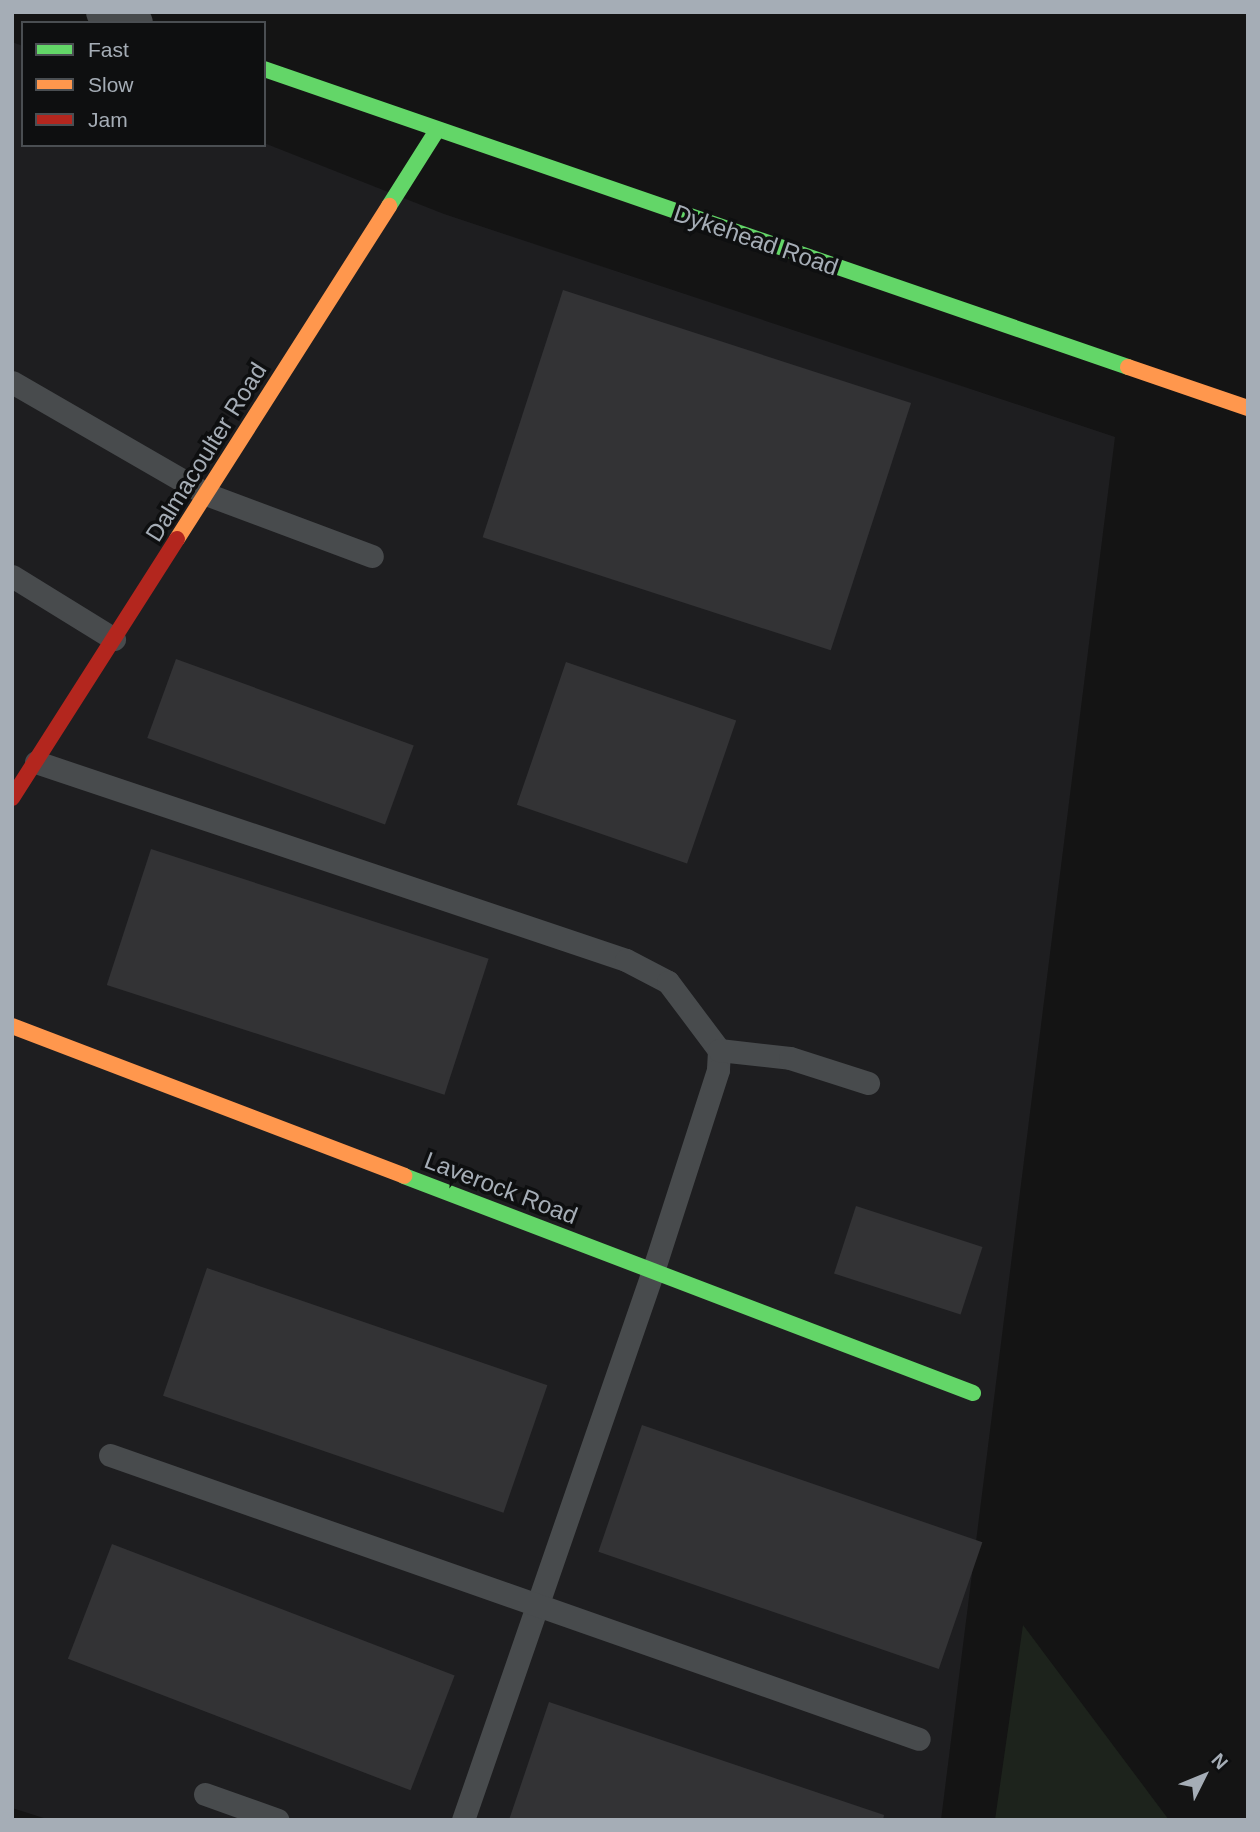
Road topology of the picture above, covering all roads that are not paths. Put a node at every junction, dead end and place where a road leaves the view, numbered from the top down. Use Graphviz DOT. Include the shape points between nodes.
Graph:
graph roads {
  1 [pos="105,12"];
  2 [pos="129,21"];
  3 [pos="266,70"];
  4 [pos="437,131"];
  5 [pos="12,382"];
  6 [pos="1248,408"];
  7 [pos="206,494"];
  8 [pos="372,556"];
  9 [pos="12,576"];
  10 [pos="114,639"];
  11 [pos="36,762"];
  12 [pos="12,799"];
  13 [pos="12,1026"];
  14 [pos="719,1050"];
  15 [pos="868,1083"];
  16 [pos="653,1271"];
  17 [pos="973,1393"];
  18 [pos="110,1455"];
  19 [pos="534,1607"];
  20 [pos="919,1739"];
  21 [pos="205,1794"];
  22 [pos="278,1820"];
  23 [pos="463,1820"];
  1 -- 2 [label="street"];
  3 -- 4 [label="street, Dykehead Road"];
  4 -- 6 [label="street, Dykehead Road"];
  4 -- 7 [label="street, Dalmacoulter Road"];
  5 -- 7 [label="lane"];
  7 -- 8 [label="lane"];
  7 -- 10 [label="street, Dalmacoulter Road"];
  9 -- 10 [label="lane"];
  10 -- 11 [label="street, Dalmacoulter Road"];
  11 -- 12 [label="street, Dalmacoulter Road"];
  11 -- 14 [label="lane" via="625,960 668,982"];
  13 -- 16 [label="street, Laverock Road"];
  14 -- 15 [label="lane" via="790,1058"];
  14 -- 16 [label="lane" via="718,1070"];
  16 -- 17 [label="street, Laverock Road"];
  16 -- 19 [label="lane"];
  18 -- 19 [label="lane"];
  19 -- 20 [label="lane"];
  19 -- 23 [label="lane"];
  21 -- 22 [label="lane"];
}
